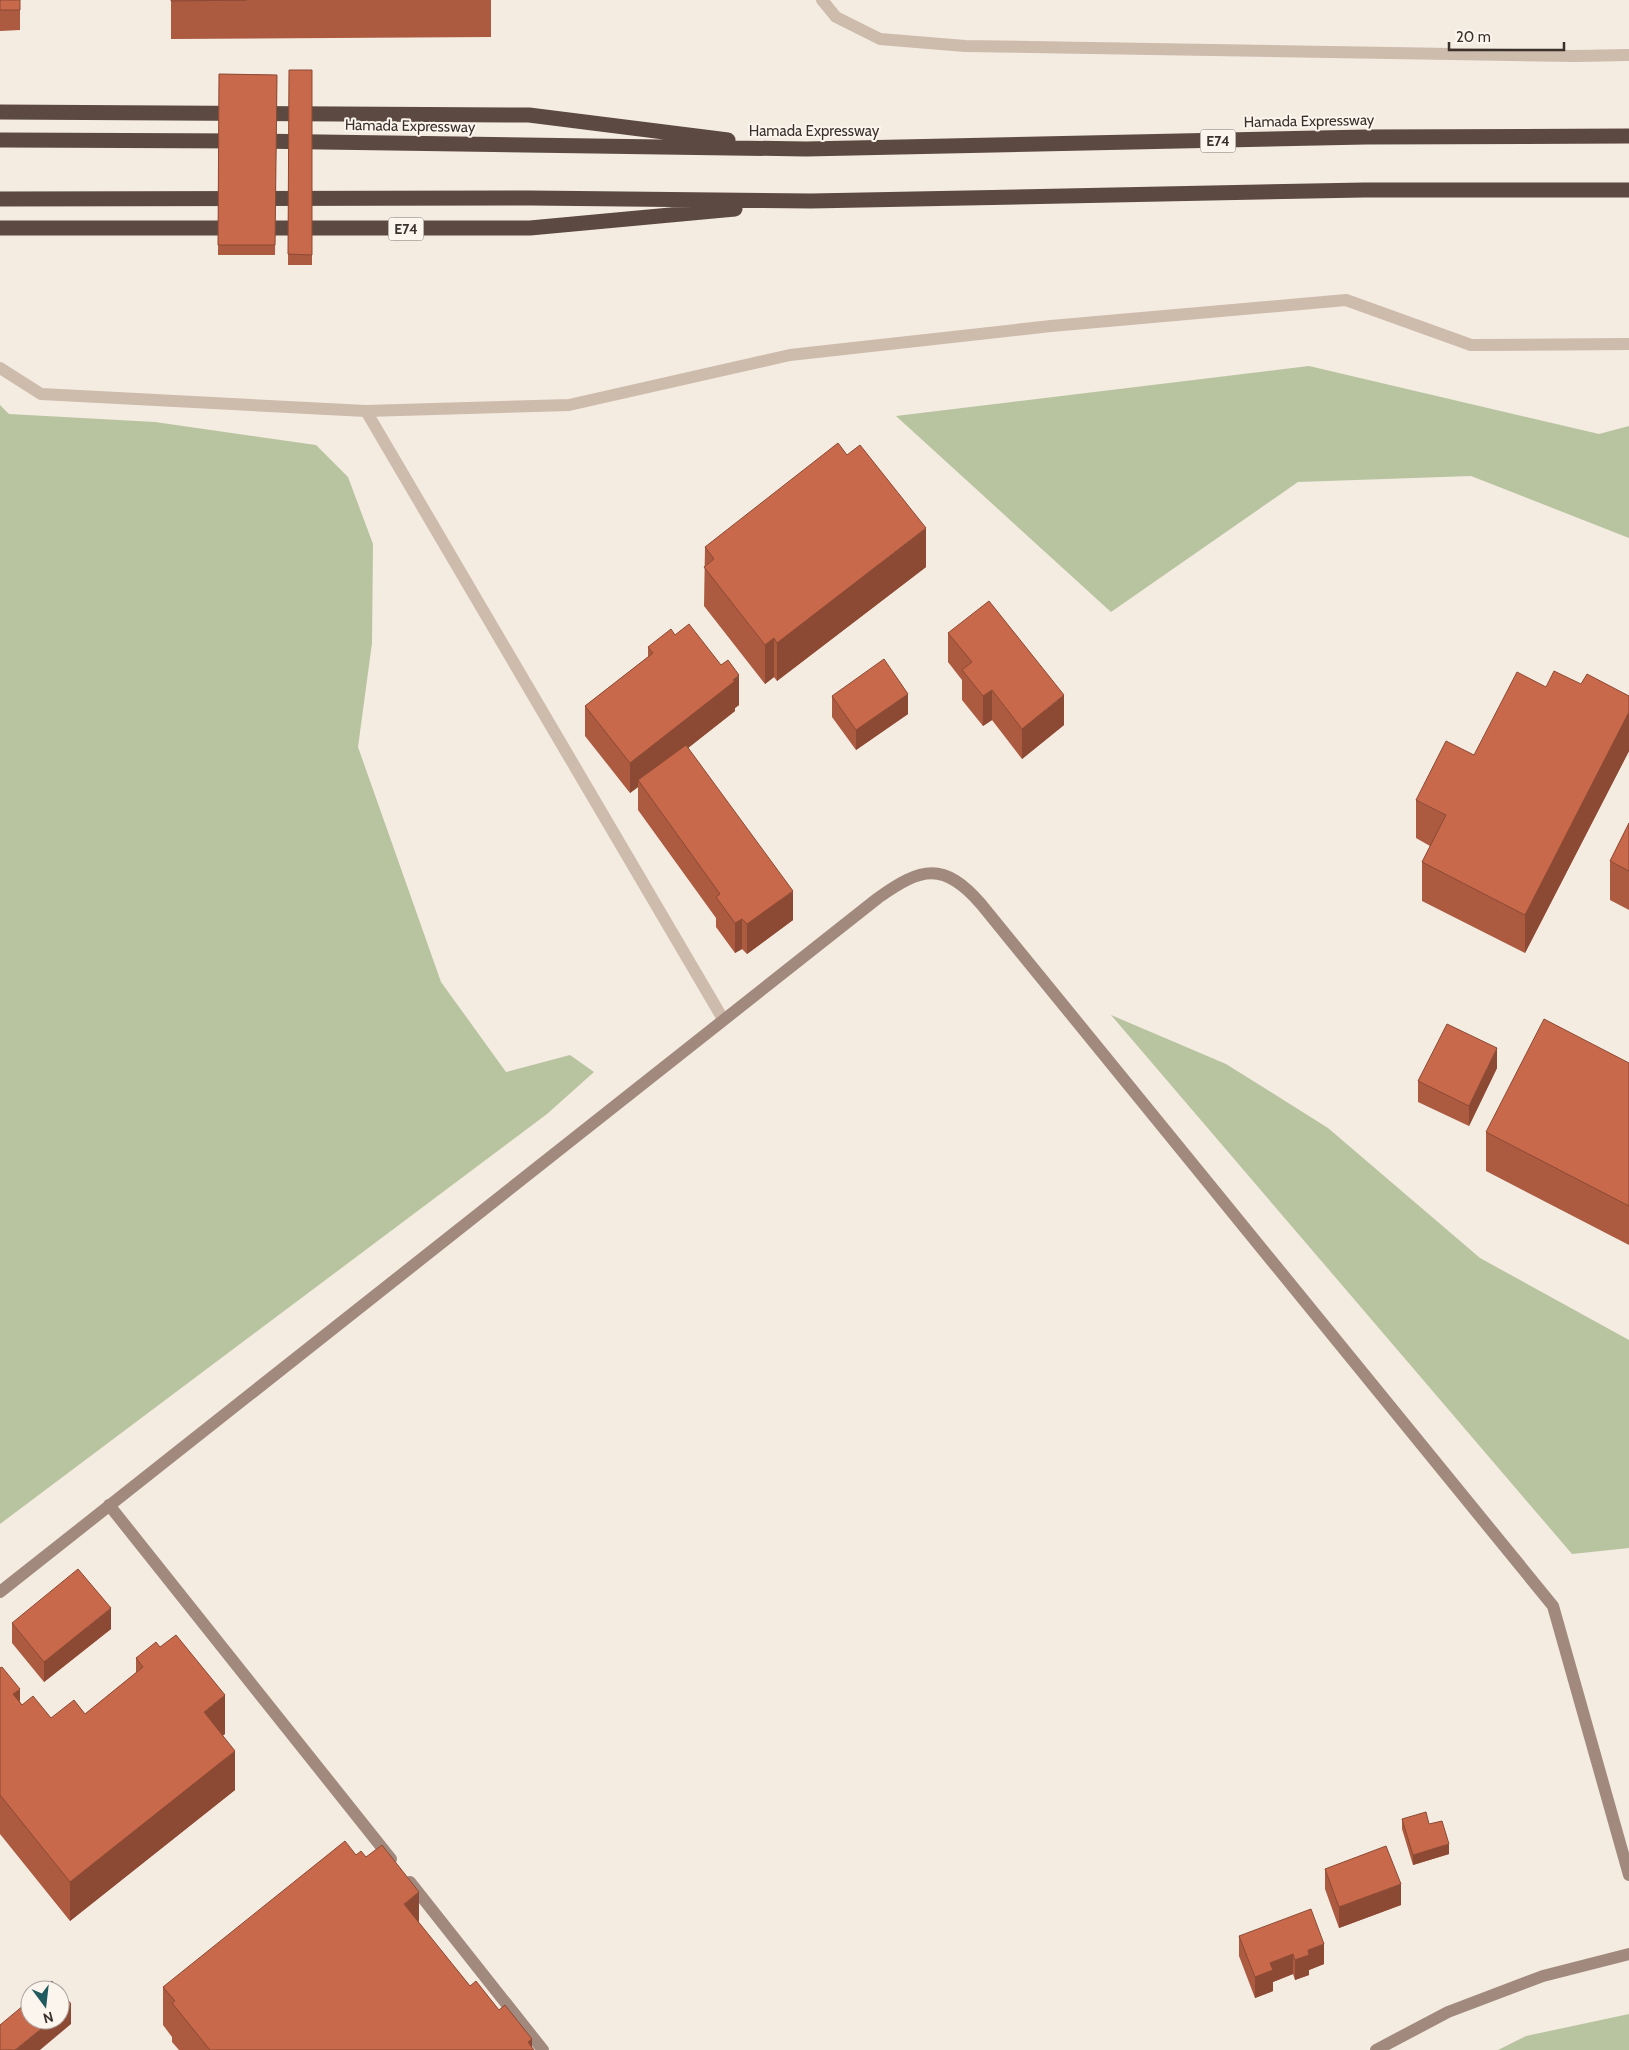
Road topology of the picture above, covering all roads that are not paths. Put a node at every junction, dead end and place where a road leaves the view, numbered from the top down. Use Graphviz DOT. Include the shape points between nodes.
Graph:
graph roads {
  1 [pos="822,0"];
  2 [pos="1629,55"];
  3 [pos="0,112"];
  4 [pos="1629,136"];
  5 [pos="0,140"];
  6 [pos="806,150"];
  7 [pos="1629,190"];
  8 [pos="0,199"];
  9 [pos="811,202"];
  10 [pos="0,228"];
  11 [pos="1629,344"];
  12 [pos="0,368"];
  13 [pos="366,411"];
  14 [pos="723,1019"];
  15 [pos="109,1505"];
  16 [pos="0,1592"];
  17 [pos="1629,1875"];
  18 [pos="1629,1954"];
  19 [pos="544,2050"];
  20 [pos="1376,2050"];
  1 -- 2 [label="street" via="836,17 880,39 965,46"];
  3 -- 6 [label="highway, E74" via="529,115"];
  4 -- 6 [label="highway, Hamada Expressway / E74" via="1366,137"];
  5 -- 6 [label="highway, Hamada Expressway / E74"];
  7 -- 9 [label="highway, E74" via="1364,190"];
  8 -- 9 [label="highway, E74" via="531,198"];
  9 -- 10 [label="highway, E74" via="530,228"];
  11 -- 13 [label="street" via="1471,345 1346,300 1051,326 790,354 568,405"];
  12 -- 13 [label="street" via="41,394"];
  13 -- 14 [label="street"];
  14 -- 15 [label="street"];
  14 -- 17 [label="street" via="878,898 909,878 924,872 940,874 967,888 1553,1606"];
  15 -- 16 [label="street"];
  15 -- 19 [label="street"];
  18 -- 20 [label="street" via="1543,1976 1448,2012"];
}
